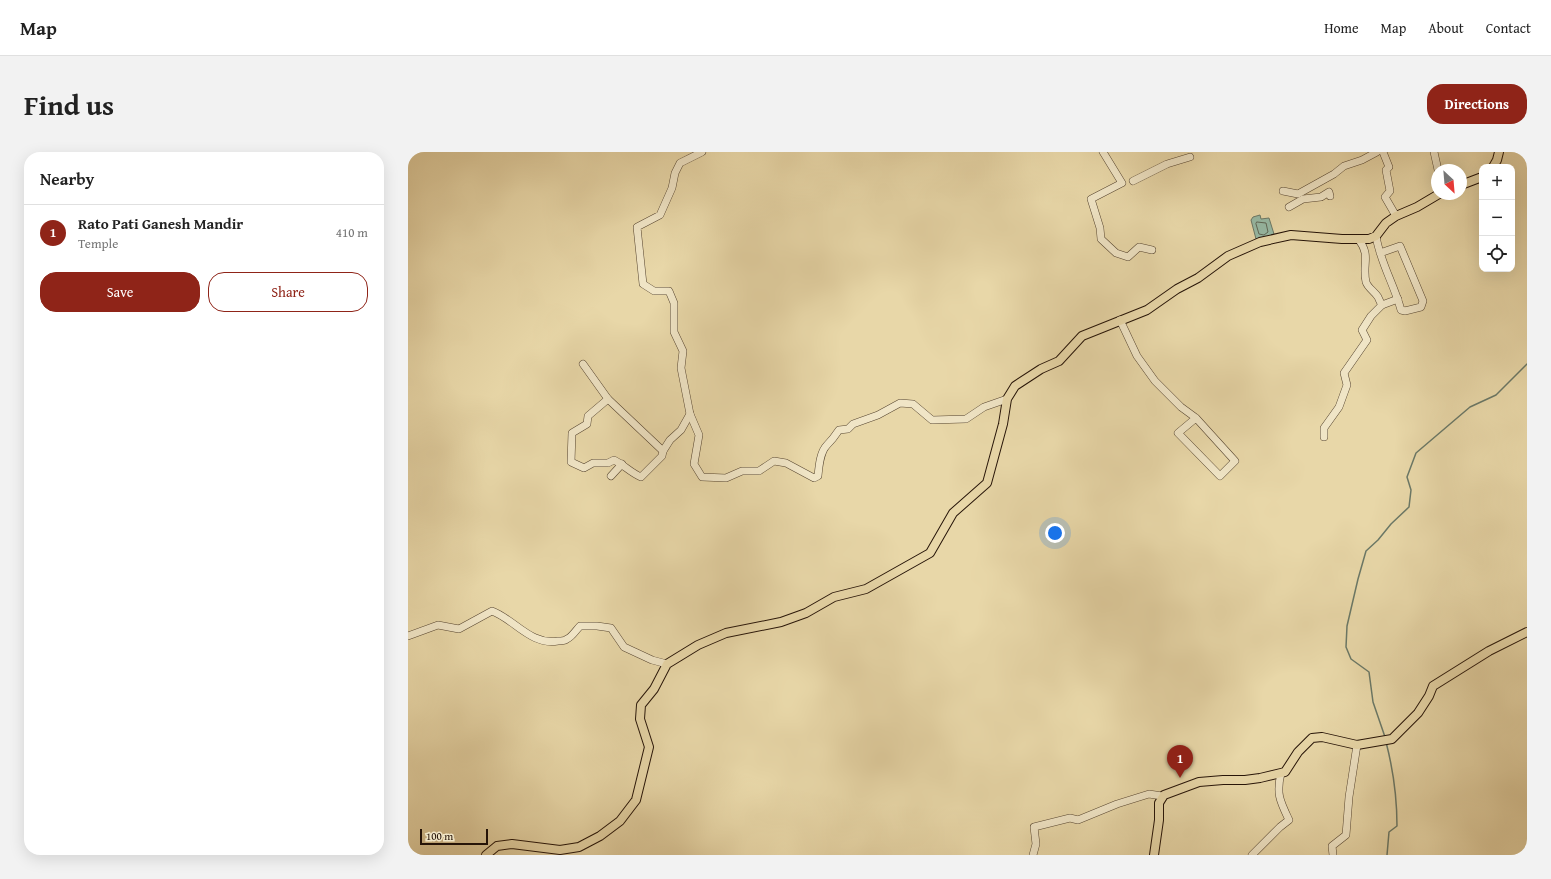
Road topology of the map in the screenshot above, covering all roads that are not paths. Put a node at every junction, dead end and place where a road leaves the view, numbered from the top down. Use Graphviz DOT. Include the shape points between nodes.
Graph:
graph roads {
  1 [pos="702,152"];
  2 [pos="1103,152"];
  3 [pos="1378,152"];
  4 [pos="1383,152"];
  5 [pos="1434,152"];
  6 [pos="1499,152"];
  7 [pos="1190,157"];
  8 [pos="1437,164"];
  9 [pos="1494,164"];
  10 [pos="1479,178"];
  11 [pos="1324,180"];
  12 [pos="1133,181"];
  13 [pos="1467,183"];
  14 [pos="1284,191"];
  15 [pos="1431,199"];
  16 [pos="1289,207"];
  17 [pos="1396,216"];
  18 [pos="1376,236"];
  19 [pos="1358,240"];
  20 [pos="1152,250"];
  21 [pos="1380,254"];
  22 [pos="1398,299"];
  23 [pos="1382,305"];
  24 [pos="1120,320"];
  25 [pos="583,364"];
  26 [pos="608,399"];
  27 [pos="1007,399"];
  28 [pos="690,414"];
  29 [pos="1196,418"];
  30 [pos="1324,437"];
  31 [pos="663,451"];
  32 [pos="622,464"];
  33 [pos="611,476"];
  34 [pos="1527,632"];
  35 [pos="408,636"];
  36 [pos="667,664"];
  37 [pos="1357,745"];
  38 [pos="1281,773"];
  39 [pos="1162,796"];
  40 [pos="486,855"];
  41 [pos="1033,855"];
  42 [pos="1154,855"];
  43 [pos="1252,855"];
  44 [pos="1333,855"];
  1 -- 28 [label="street" via="680,163 660,215 637,228 643,284 654,290 669,291 674,303 674,332 682,351 681,368"];
  2 -- 20 [label="street" via="1122,182 1091,199 1101,239 1116,253 1128,257 1139,247"];
  3 -- 11 [label="street" via="1344,166"];
  4 -- 17 [label="street" via="1389,167 1386,170 1390,191 1386,198"];
  5 -- 8 [label="street"];
  6 -- 9 [label="main road"];
  7 -- 12 [label="street" via="1167,164"];
  10 -- 13 [label="main road"];
  11 -- 14 [label="street" via="1298,194"];
  11 -- 16 [label="street" via="1330,194 1303,199"];
  15 -- 17 [label="main road"];
  17 -- 18 [label="main road" via="1386,223"];
  18 -- 19 [label="main road"];
  18 -- 21 [label="street"];
  19 -- 23 [label="street" via="1365,248 1367,284"];
  19 -- 24 [label="main road" via="1291,234 1260,242 1228,256 1147,310"];
  21 -- 22 [label="street"];
  21 -- 22 [label="street" via="1400,246 1423,301 1421,307 1405,311 1401,310"];
  22 -- 23 [label="street"];
  23 -- 30 [label="street" via="1362,330 1367,340 1344,373 1347,385 1339,407 1324,428"];
  24 -- 27 [label="main road" via="1082,336 1058,361 1015,386"];
  24 -- 29 [label="street" via="1137,356 1155,381"];
  25 -- 26 [label="street"];
  26 -- 31 [label="street"];
  26 -- 32 [label="street" via="588,416 587,424 572,433 571,462 584,468 593,463 608,463 614,460"];
  27 -- 28 [label="street" via="984,407 966,420 932,420 913,404 900,403 853,424 848,429 839,430 834,440 826,446 818,476 814,478 786,463 774,461 759,471 742,471 726,478 702,477 694,464 698,435"];
  27 -- 36 [label="main road" via="987,483 954,513 930,553 866,589 834,597 806,613 781,622 726,634 698,645"];
  28 -- 31 [label="street" via="681,430"];
  29 -- 29 [label="street" via="1234,461 1220,476 1178,433"];
  31 -- 32 [label="street" via="662,456 641,477"];
  32 -- 33 [label="street"];
  34 -- 37 [label="main road" via="1489,651 1433,686 1418,713 1392,739"];
  35 -- 36 [label="street" via="438,625 459,629 492,612 502,615 537,639 552,642 567,640 580,626 611,628 624,647"];
  36 -- 40 [label="main road" via="654,689 641,705 640,720 649,746 636,800 620,821 600,836 578,847 560,850 512,844 497,846"];
  37 -- 38 [label="main road" via="1322,737 1312,738"];
  37 -- 44 [label="street" via="1346,835 1332,846"];
  38 -- 39 [label="main road" via="1245,780 1199,782"];
  38 -- 43 [label="street" via="1278,788 1289,820"];
  39 -- 41 [label="street" via="1149,794 1078,820 1070,818 1034,827 1036,844"];
  39 -- 42 [label="main road"];
}
